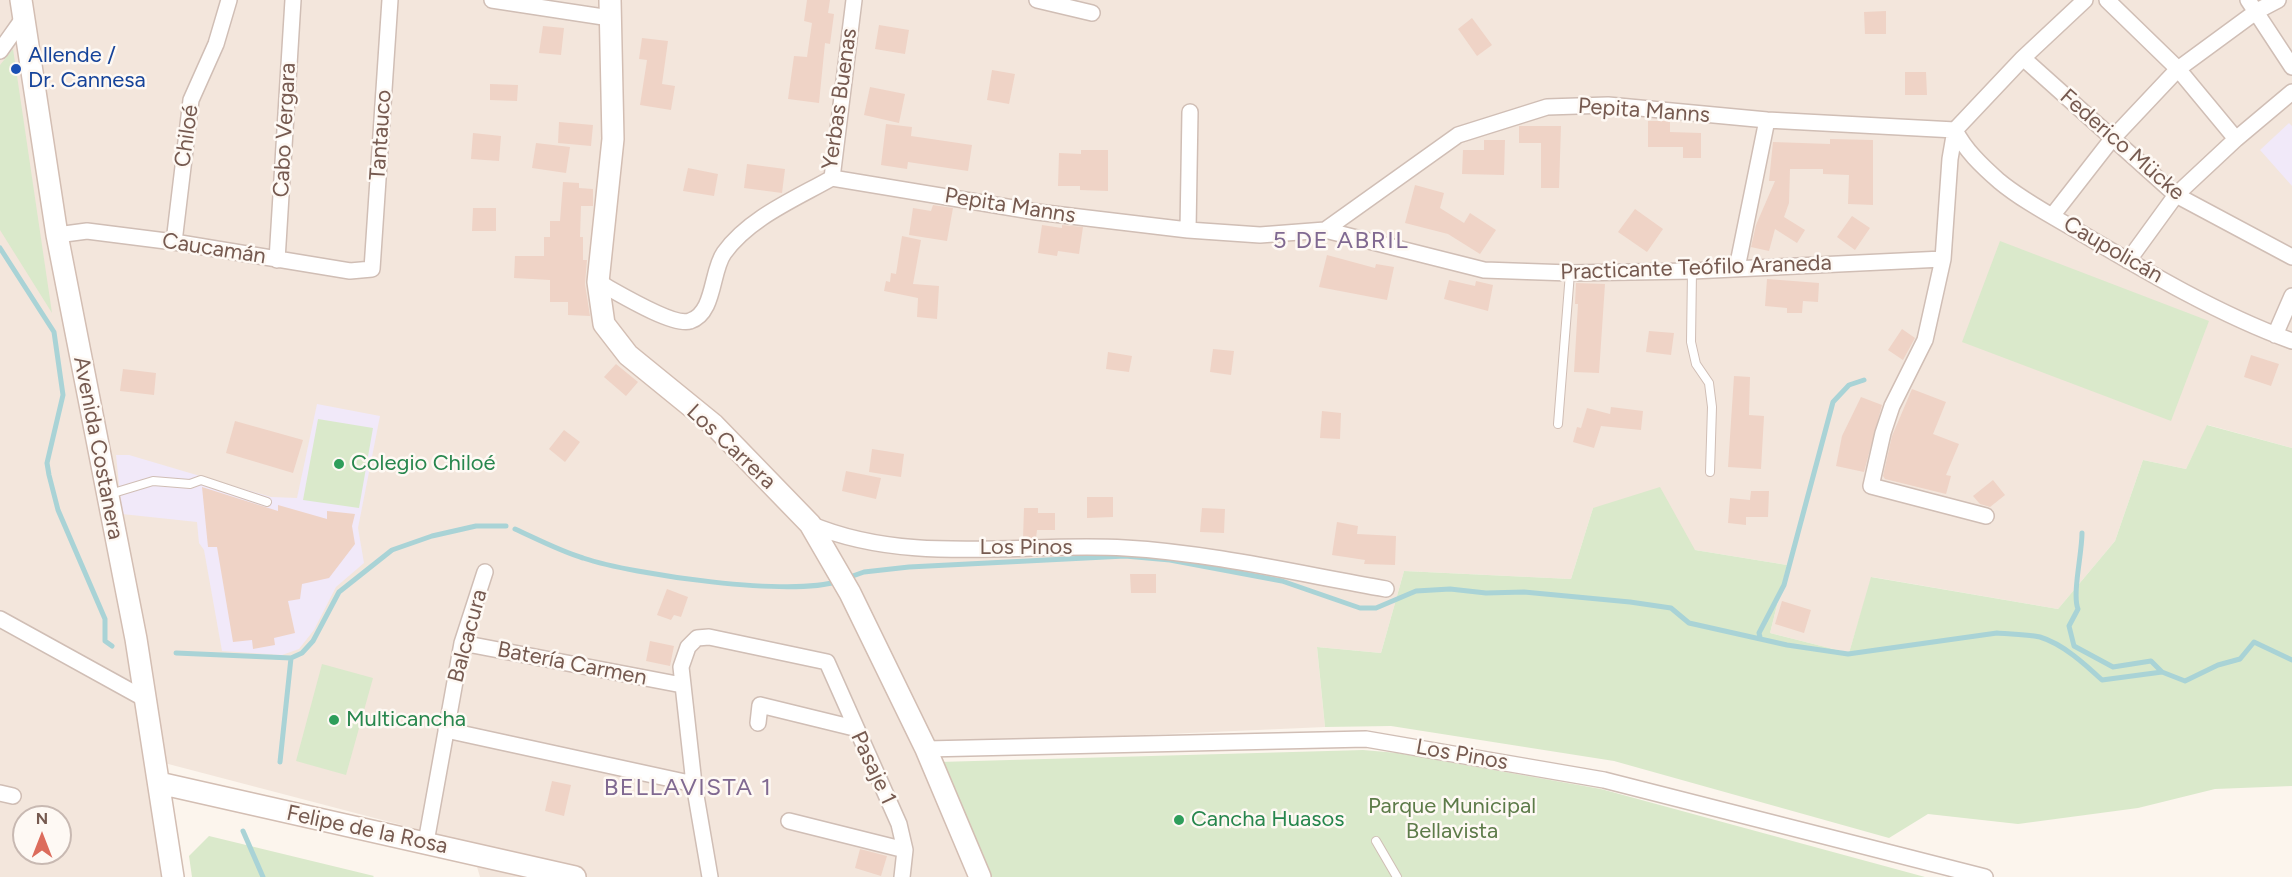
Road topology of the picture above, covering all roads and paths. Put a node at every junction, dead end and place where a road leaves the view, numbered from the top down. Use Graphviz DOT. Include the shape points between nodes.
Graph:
graph roads {
  1 [pos="229,0"];
  2 [pos="293,0"];
  3 [pos="390,0"];
  4 [pos="492,0"];
  5 [pos="854,0"];
  6 [pos="1038,0"];
  7 [pos="2085,0"];
  8 [pos="2108,0"];
  9 [pos="2278,0"];
  10 [pos="2252,6"];
  11 [pos="610,9"];
  12 [pos="21,10"];
  13 [pos="1092,13"];
  14 [pos="0,51"];
  15 [pos="2023,58"];
  16 [pos="2292,67"];
  17 [pos="2178,69"];
  18 [pos="2292,92"];
  19 [pos="1190,111"];
  20 [pos="1767,120"];
  21 [pos="1955,130"];
  22 [pos="2112,139"];
  23 [pos="2236,139"];
  24 [pos="832,178"];
  25 [pos="2176,195"];
  26 [pos="2052,216"];
  27 [pos="1188,230"];
  28 [pos="1325,230"];
  29 [pos="57,235"];
  30 [pos="174,242"];
  31 [pos="2292,257"];
  32 [pos="1943,259"];
  33 [pos="277,260"];
  34 [pos="2128,261"];
  35 [pos="1737,268"];
  36 [pos="372,269"];
  37 [pos="1692,271"];
  38 [pos="1570,273"];
  39 [pos="598,282"];
  40 [pos="2292,296"];
  41 [pos="2275,335"];
  42 [pos="2292,341"];
  43 [pos="1558,424"];
  44 [pos="1710,472"];
  45 [pos="107,495"];
  46 [pos="267,502"];
  47 [pos="1986,516"];
  48 [pos="810,524"];
  49 [pos="485,572"];
  50 [pos="1386,589"];
  51 [pos="0,619"];
  52 [pos="462,643"];
  53 [pos="682,685"];
  54 [pos="145,699"];
  55 [pos="758,723"];
  56 [pos="854,728"];
  57 [pos="446,730"];
  58 [pos="926,749"];
  59 [pos="159,783"];
  60 [pos="694,784"];
  61 [pos="789,821"];
  62 [pos="1376,841"];
  63 [pos="426,842"];
  64 [pos="905,850"];
  65 [pos="1967,875"];
  66 [pos="173,877"];
  67 [pos="575,877"];
  68 [pos="710,877"];
  69 [pos="902,877"];
  70 [pos="980,877"];
  71 [pos="1398,877"];
  72 [pos="1985,877"];
  1 -- 30 [label="street, Chiloé" via="216,44 190,100"];
  2 -- 33 [label="street, Cabo Vergara"];
  3 -- 36 [label="street, Tantauco"];
  4 -- 11 [label="street"];
  5 -- 24 [label="street, Yerbas Buenas"];
  6 -- 13 [label="street"];
  7 -- 15 [label="street"];
  8 -- 17 [label="street"];
  9 -- 10 [label="street"];
  10 -- 16 [label="street"];
  10 -- 17 [label="street"];
  11 -- 39 [label="street, Los Carrera" via="614,139"];
  12 -- 14 [label="street"];
  12 -- 29 [label="street, Avenida Costanera"];
  15 -- 21 [label="street"];
  15 -- 22 [label="street, Federico Mücke"];
  17 -- 22 [label="street"];
  17 -- 23 [label="street"];
  18 -- 23 [label="street"];
  19 -- 27 [label="street"];
  20 -- 21 [label="street, Pepita Manns"];
  20 -- 28 [label="street, Pepita Manns" via="1608,105 1547,107 1458,135"];
  20 -- 35 [label="street"];
  21 -- 26 [label="street, Caupolicán" via="1964,147 2000,182"];
  21 -- 32 [label="street"];
  22 -- 25 [label="street, Federico Mücke"];
  22 -- 26 [label="street"];
  23 -- 25 [label="street"];
  24 -- 27 [label="street, Pepita Manns" via="1037,212"];
  24 -- 39 [label="street, Yerbas Buenas" via="762,218 734,241 722,255 705,305 690,321 659,313"];
  25 -- 31 [label="street, Federico Mücke"];
  25 -- 34 [label="street"];
  26 -- 34 [label="street, Caupolicán"];
  27 -- 28 [label="street, Pepita Manns" via="1260,235"];
  28 -- 38 [label="street, Practicante Teófilo Araneda" via="1484,270"];
  29 -- 30 [label="street, Caucamán" via="87,231"];
  29 -- 45 [label="street, Avenida Costanera"];
  30 -- 33 [label="street, Caucamán"];
  32 -- 35 [label="street, Practicante Teófilo Araneda"];
  32 -- 47 [label="street" via="1925,340 1883,433 1871,486"];
  33 -- 36 [label="street, Caucamán" via="350,271"];
  34 -- 41 [label="street, Caupolicán"];
  35 -- 37 [label="street, Practicante Teófilo Araneda"];
  37 -- 38 [label="street, Practicante Teófilo Araneda"];
  37 -- 44 [label="lane" via="1691,342 1696,364 1709,383 1711,399"];
  38 -- 43 [label="lane"];
  39 -- 48 [label="street, Los Carrera" via="604,324 620,346 714,425"];
  40 -- 41 [label="street"];
  41 -- 42 [label="street, Caupolicán"];
  45 -- 46 [label="lane" via="153,481 190,484 201,480"];
  45 -- 54 [label="street, Avenida Costanera"];
  48 -- 50 [label="street, Los Pinos" via="875,543 1000,550 1124,548 1186,554"];
  48 -- 58 [label="street, Los Carrera" via="850,593"];
  49 -- 52 [label="street, Balcacura"];
  51 -- 54 [label="street"];
  52 -- 53 [label="street, Batería Carmen"];
  52 -- 57 [label="street, Balcacura"];
  53 -- 56 [label="street, Pasaje 1" via="682,657 697,638 720,638 827,662"];
  53 -- 60 [label="street"];
  54 -- 59 [label="street, Avenida Costanera"];
  55 -- 56 [label="street" via="760,705"];
  56 -- 64 [label="street, Pasaje 1" via="899,824"];
  57 -- 60 [label="street"];
  57 -- 63 [label="street, Balcacura"];
  58 -- 65 [label="street, Los Pinos" via="1366,739 1604,780"];
  58 -- 70 [label="street, Los Carrera"];
  59 -- 63 [label="street, Felipe de la Rosa"];
  59 -- 66 [label="street, Avenida Costanera"];
  60 -- 68 [label="street"];
  61 -- 64 [label="street"];
  62 -- 71 [label="lane"];
  63 -- 67 [label="street, Felipe de la Rosa"];
  64 -- 69 [label="street, Pasaje 1"];
  65 -- 72 [label="street, Los Pinos"];
}
